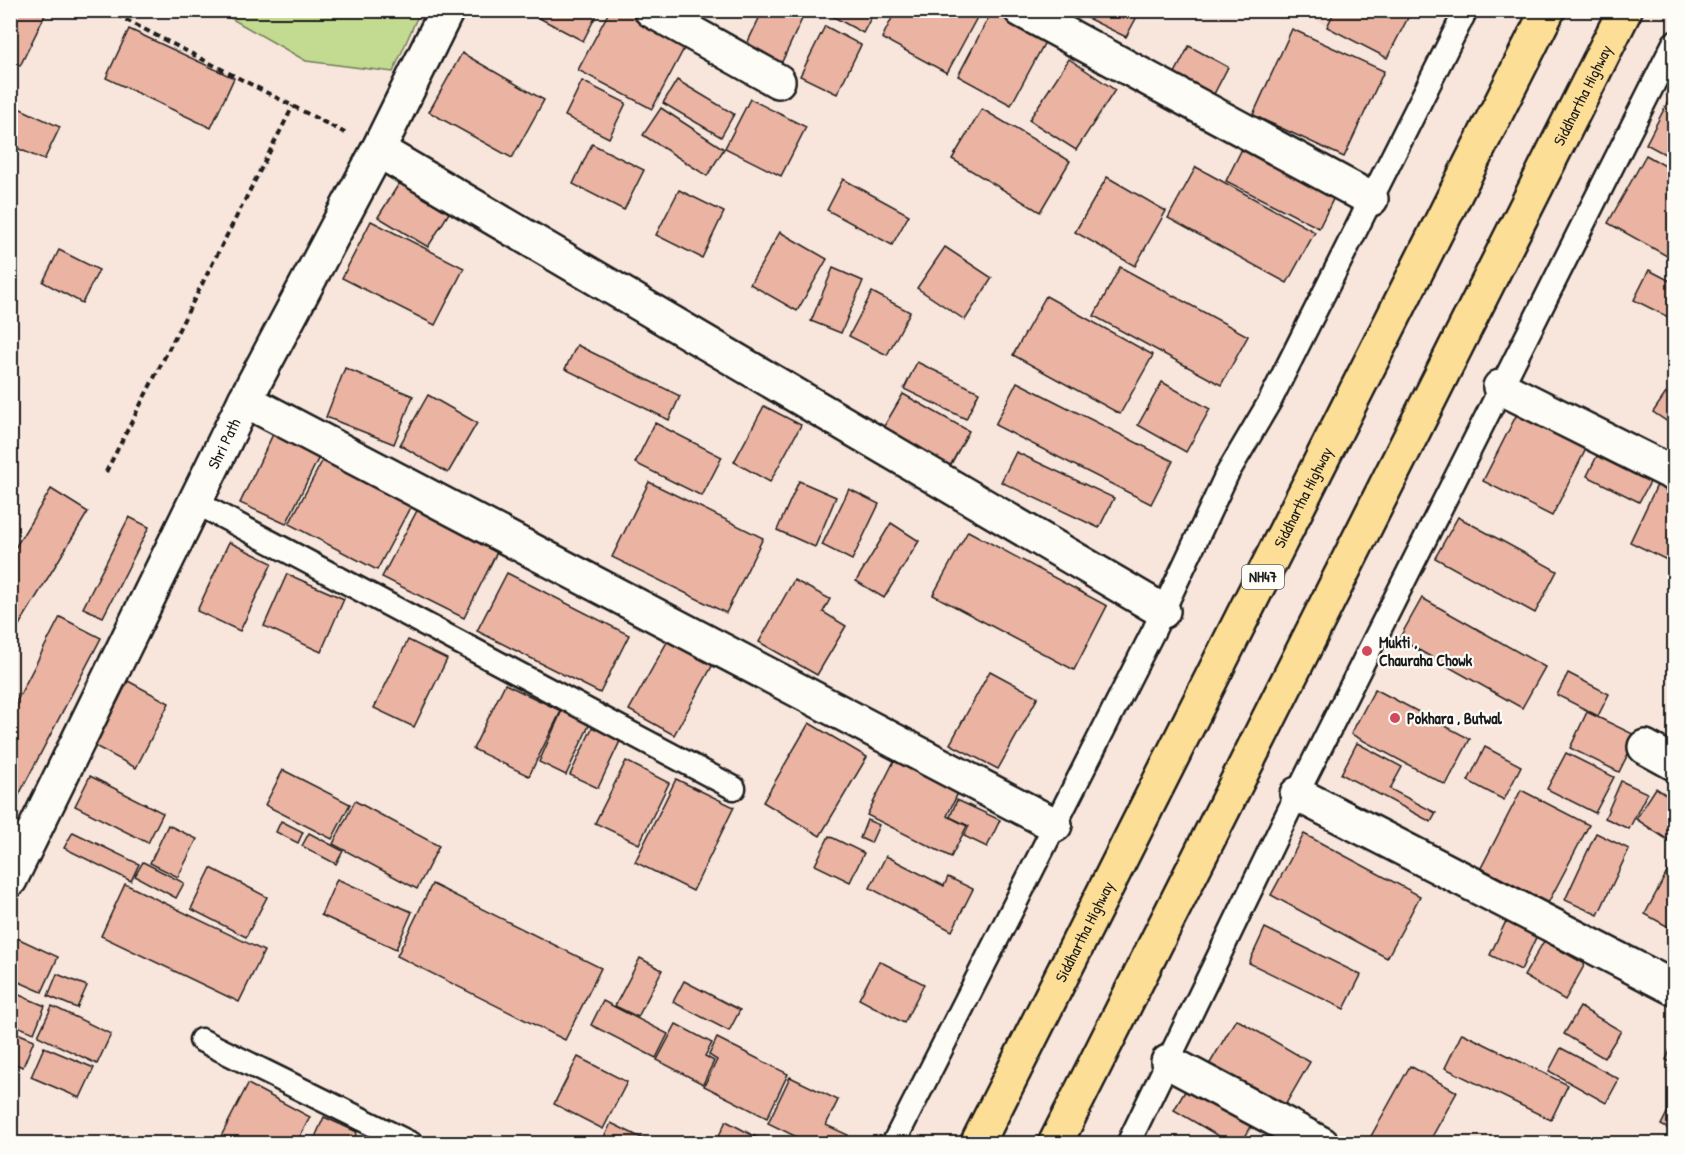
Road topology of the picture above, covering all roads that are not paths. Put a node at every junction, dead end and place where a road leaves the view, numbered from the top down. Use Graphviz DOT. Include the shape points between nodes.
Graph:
graph roads {
  1 [pos="447,10"];
  2 [pos="651,10"];
  3 [pos="1020,10"];
  4 [pos="1466,10"];
  5 [pos="1548,10"];
  6 [pos="1625,10"];
  7 [pos="1674,43"];
  8 [pos="778,81"];
  9 [pos="378,150"];
  10 [pos="1371,199"];
  11 [pos="1500,387"];
  12 [pos="245,400"];
  13 [pos="1674,474"];
  14 [pos="195,502"];
  15 [pos="1162,610"];
  16 [pos="1645,747"];
  17 [pos="1674,763"];
  18 [pos="734,788"];
  19 [pos="1297,794"];
  20 [pos="1054,825"];
  21 [pos="10,880"];
  22 [pos="1674,988"];
  23 [pos="201,1040"];
  24 [pos="1168,1062"];
  25 [pos="412,1143"];
  26 [pos="893,1143"];
  27 [pos="977,1143"];
  28 [pos="1055,1143"];
  29 [pos="1128,1143"];
  30 [pos="1322,1143"];
  1 -- 9 [label="street, Shri Path"];
  2 -- 8 [label="street"];
  3 -- 10 [label="street"];
  4 -- 10 [label="lane"];
  5 -- 27 [label="highway, Siddhartha Highway / NH47"];
  6 -- 28 [label="highway, Siddhartha Highway"];
  7 -- 11 [label="lane"];
  9 -- 12 [label="street, Shri Path"];
  9 -- 15 [label="street"];
  10 -- 15 [label="lane" via="1270,401 1227,474"];
  11 -- 13 [label="street"];
  11 -- 19 [label="lane"];
  12 -- 14 [label="street, Shri Path"];
  12 -- 20 [label="street"];
  14 -- 18 [label="lane"];
  14 -- 21 [label="street, Shri Path"];
  15 -- 20 [label="lane"];
  16 -- 17 [label="street"];
  19 -- 22 [label="street"];
  19 -- 24 [label="lane"];
  20 -- 26 [label="lane"];
  23 -- 25 [label="lane"];
  24 -- 29 [label="lane"];
  24 -- 30 [label="street"];
}
